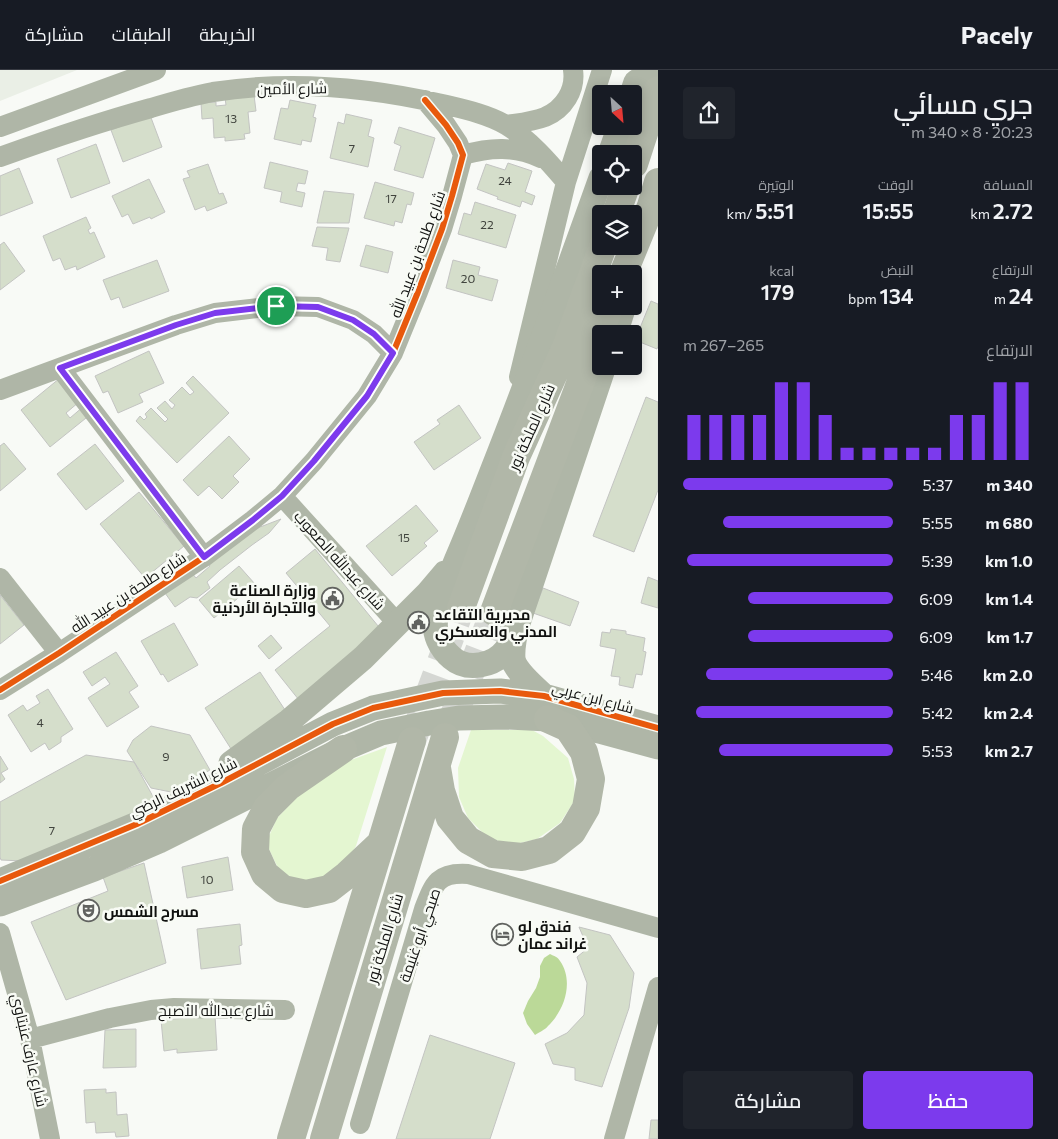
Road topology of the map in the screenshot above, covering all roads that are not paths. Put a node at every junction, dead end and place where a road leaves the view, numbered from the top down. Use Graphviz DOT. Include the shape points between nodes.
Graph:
graph roads {
  1 [pos="156,70"];
  2 [pos="573,70"];
  3 [pos="602,70"];
  4 [pos="657,70"];
  5 [pos="635,85"];
  6 [pos="658,90"];
  7 [pos="425,100"];
  8 [pos="45,111"];
  9 [pos="506,125"];
  10 [pos="0,127"];
  11 [pos="54,138"];
  12 [pos="640,145"];
  13 [pos="462,155"];
  14 [pos="0,157"];
  15 [pos="548,161"];
  16 [pos="566,182"];
  17 [pos="595,195"];
  18 [pos="656,196"];
  19 [pos="600,255"];
  20 [pos="627,265"];
  21 [pos="636,265"];
  22 [pos="606,315"];
  23 [pos="393,353"];
  24 [pos="60,368"];
  25 [pos="600,375"];
  26 [pos="0,390"];
  27 [pos="501,449"];
  28 [pos="282,496"];
  29 [pos="204,557"];
  30 [pos="457,560"];
  31 [pos="0,578"];
  32 [pos="461,608"];
  33 [pos="506,617"];
  34 [pos="398,624"];
  35 [pos="59,653"];
  36 [pos="0,690"];
  37 [pos="373,708"];
  38 [pos="546,708"];
  39 [pos="658,728"];
  40 [pos="445,737"];
  41 [pos="412,741"];
  42 [pos="658,747"];
  43 [pos="343,749"];
  44 [pos="437,764"];
  45 [pos="137,824"];
  46 [pos="381,843"];
  47 [pos="0,880"];
  48 [pos="0,904"];
  49 [pos="658,928"];
  50 [pos="0,933"];
  51 [pos="658,987"];
  52 [pos="286,1010"];
  53 [pos="30,1039"];
  54 [pos="360,1124"];
  55 [pos="50,1139"];
  56 [pos="291,1139"];
  57 [pos="324,1139"];
  58 [pos="614,1139"];
  1 -- 8 [label="street"];
  2 -- 9 [label="street" via="572,90 559,108 541,118"];
  3 -- 16 [label="street"];
  4 -- 5 [label="street"];
  6 -- 12 [label="highway"];
  7 -- 9 [label="street, شارع الأمين" via="487,116"];
  7 -- 11 [label="street, شارع الأمين" via="330,87 290,86 213,92 117,117"];
  7 -- 13 [label="street" via="446,125"];
  8 -- 10 [label="street"];
  8 -- 11 [label="street"];
  9 -- 15 [label="street, شارع الأمين"];
  11 -- 14 [label="street, شارع الأمين"];
  13 -- 15 [label="street" via="480,150 515,150"];
  13 -- 23 [label="street, شارع طلحة بن عبيد الله" via="442,229"];
  15 -- 16 [label="street, شارع الأمين"];
  16 -- 27 [label="street"];
  17 -- 27 [label="street"];
  18 -- 20 [label="highway"];
  18 -- 21 [label="street"];
  19 -- 32 [label="highway, شارع الملكة نور" via="566,347 516,458"];
  22 -- 33 [label="highway, شارع الملكة نور"];
  23 -- 24 [label="street" via="374,334 353,320 318,307 276,306 215,313"];
  23 -- 28 [label="street, شارع طلحة بن عبيد الله" via="367,396"];
  24 -- 26 [label="street"];
  24 -- 29 [label="street"];
  25 -- 33 [label="street"];
  27 -- 30 [label="street"];
  28 -- 29 [label="street, شارع طلحة بن عبيد الله"];
  28 -- 34 [label="street, شارع عبدالله الصعوب"];
  29 -- 35 [label="street, شارع طلحة بن عبيد الله"];
  30 -- 33 [label="street" via="435,618 439,642 446,653 455,661 474,666 487,664 499,657 511,642"];
  30 -- 34 [label="street, شارع الشريف الرضي"];
  31 -- 35 [label="street"];
  33 -- 38 [label="street" via="514,640 513,661"];
  34 -- 45 [label="street, شارع الشريف الرضي" via="364,658 290,721"];
  35 -- 36 [label="street, شارع طلحة بن عبيد الله"];
  37 -- 38 [label="street, شارع ابن عربي" via="443,693 500,691"];
  37 -- 45 [label="street, شارع الشريف الرضي" via="333,724"];
  38 -- 39 [label="street, شارع ابن عربي"];
  38 -- 42 [label="street, شارع ابن عربي" via="599,731"];
  38 -- 43 [label="street, شارع ابن عربي" via="506,716 428,722 381,733"];
  38 -- 44 [label="highway" via="568,728 584,752 591,779 586,808 572,832 549,850 522,857 493,854 468,840 450,818"];
  40 -- 44 [label="highway, شارع الملكة نور"];
  41 -- 46 [label="highway, شارع الملكة نور"];
  43 -- 46 [label="highway" via="288,787 267,808 256,829 255,852 265,874 283,889 306,894 329,889"];
  43 -- 48 [label="street" via="159,841"];
  44 -- 57 [label="highway, شارع الملكة نور"];
  45 -- 47 [label="street, شارع الشريف الرضي"];
  46 -- 56 [label="highway, شارع الملكة نور"];
  49 -- 54 [label="street, صبحي أبو غنيمة" via="468,874 456,873 437,882 424,909"];
  50 -- 53 [label="street, شارع عارف عنبتاوي"];
  51 -- 58 [label="street"];
  52 -- 53 [label="street, شارع عبدالله الأصبح" via="150,1010"];
  53 -- 55 [label="street, شارع عارف عنبتاوي"];
}
